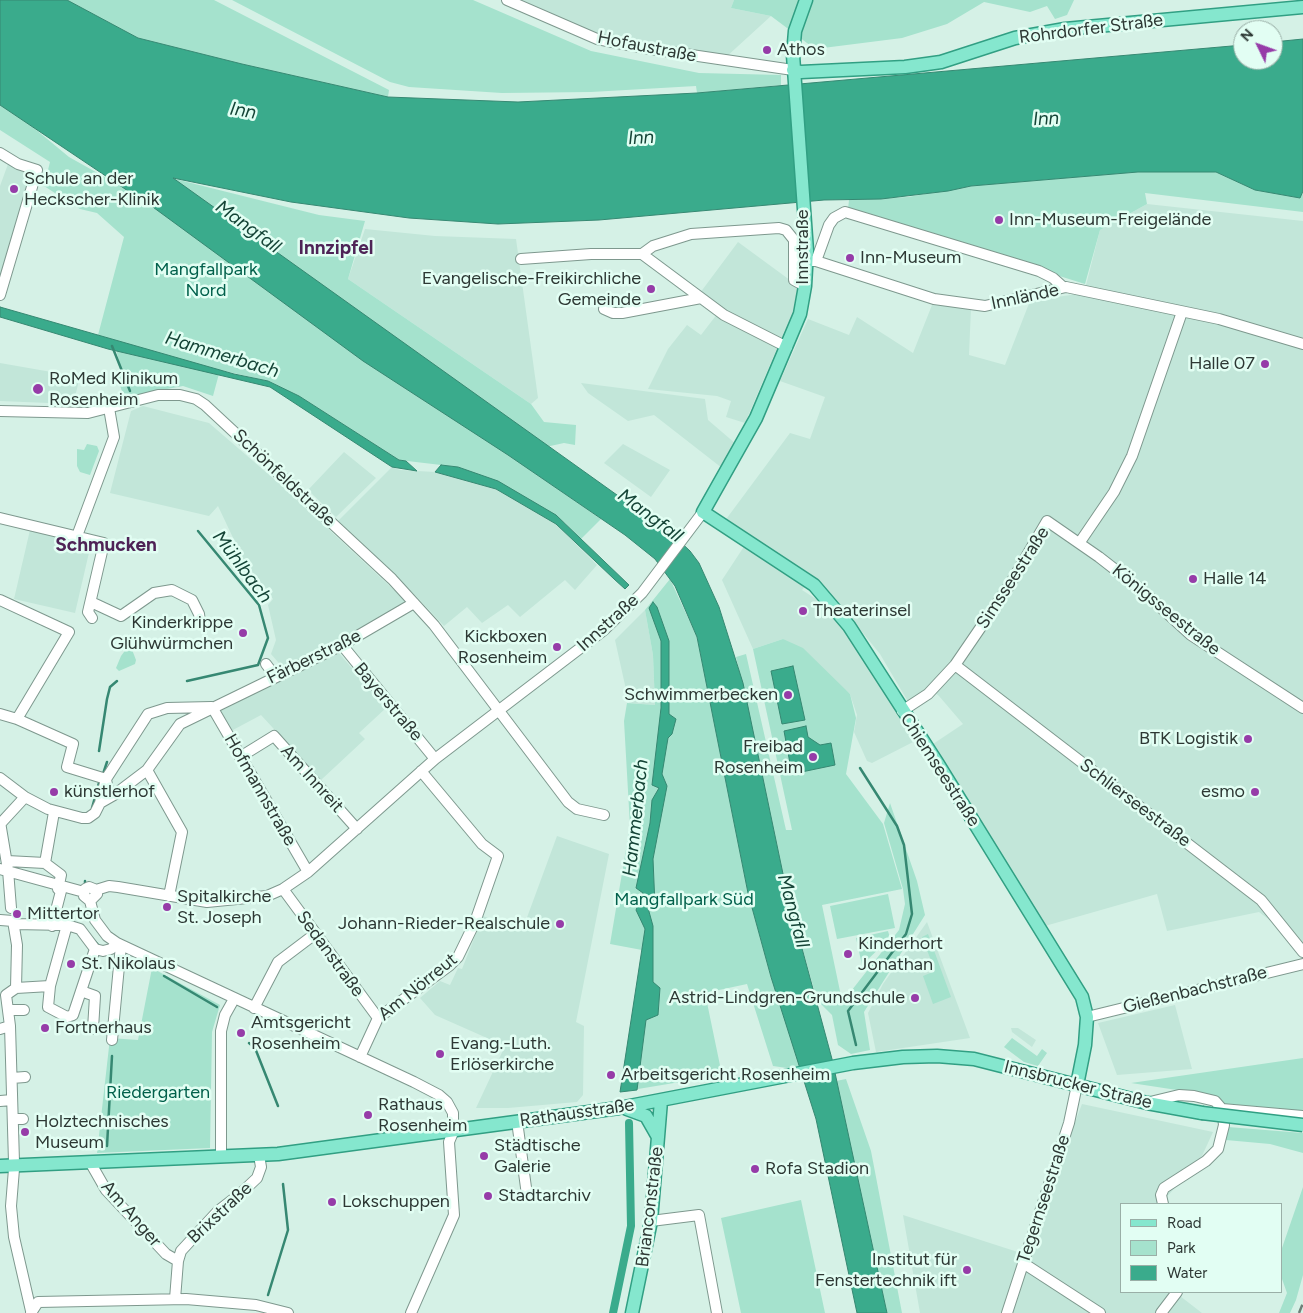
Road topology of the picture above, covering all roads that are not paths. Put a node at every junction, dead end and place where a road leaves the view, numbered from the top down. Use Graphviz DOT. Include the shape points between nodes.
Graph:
graph roads {
  1 [pos="507,0"];
  2 [pos="806,0"];
  3 [pos="1303,7"];
  4 [pos="793,70"];
  5 [pos="0,154"];
  6 [pos="642,254"];
  7 [pos="521,259"];
  8 [pos="812,261"];
  9 [pos="805,286"];
  10 [pos="1064,287"];
  11 [pos="0,296"];
  12 [pos="701,298"];
  13 [pos="604,309"];
  14 [pos="1182,312"];
  15 [pos="1303,344"];
  16 [pos="787,347"];
  17 [pos="109,408"];
  18 [pos="0,411"];
  19 [pos="703,512"];
  20 [pos="0,518"];
  21 [pos="77,536"];
  22 [pos="1080,542"];
  23 [pos="0,600"];
  24 [pos="91,602"];
  25 [pos="414,603"];
  26 [pos="92,618"];
  27 [pos="205,626"];
  28 [pos="342,645"];
  29 [pos="266,664"];
  30 [pos="955,665"];
  31 [pos="275,676"];
  32 [pos="212,707"];
  33 [pos="167,708"];
  34 [pos="1303,708"];
  35 [pos="498,711"];
  36 [pos="902,711"];
  37 [pos="0,714"];
  38 [pos="18,719"];
  39 [pos="180,724"];
  40 [pos="240,756"];
  41 [pos="435,759"];
  42 [pos="147,770"];
  43 [pos="421,771"];
  44 [pos="0,778"];
  45 [pos="102,778"];
  46 [pos="114,795"];
  47 [pos="25,796"];
  48 [pos="100,803"];
  49 [pos="54,812"];
  50 [pos="604,815"];
  51 [pos="0,823"];
  52 [pos="357,829"];
  53 [pos="45,863"];
  54 [pos="5,867"];
  55 [pos="308,872"];
  56 [pos="60,884"];
  57 [pos="5,888"];
  58 [pos="283,889"];
  59 [pos="96,890"];
  60 [pos="84,892"];
  61 [pos="169,896"];
  62 [pos="90,901"];
  63 [pos="11,908"];
  64 [pos="0,920"];
  65 [pos="14,924"];
  66 [pos="52,926"];
  67 [pos="66,930"];
  68 [pos="315,934"];
  69 [pos="119,944"];
  70 [pos="95,949"];
  71 [pos="1303,952"];
  72 [pos="1303,964"];
  73 [pos="50,986"];
  74 [pos="20,988"];
  75 [pos="80,991"];
  76 [pos="3,993"];
  77 [pos="234,999"];
  78 [pos="254,1008"];
  79 [pos="8,1010"];
  80 [pos="24,1010"];
  81 [pos="1087,1016"];
  82 [pos="378,1018"];
  83 [pos="5,1027"];
  84 [pos="93,1029"];
  85 [pos="112,1040"];
  86 [pos="360,1057"];
  87 [pos="853,1063"];
  88 [pos="26,1077"];
  89 [pos="12,1078"];
  90 [pos="1077,1085"];
  91 [pos="12,1100"];
  92 [pos="0,1101"];
  93 [pos="661,1101"];
  94 [pos="1147,1103"];
  95 [pos="619,1108"];
  96 [pos="1222,1110"];
  97 [pos="1303,1116"];
  98 [pos="517,1121"];
  99 [pos="1303,1125"];
  100 [pos="454,1130"];
  101 [pos="658,1139"];
  102 [pos="221,1156"];
  103 [pos="259,1156"];
  104 [pos="90,1162"];
  105 [pos="0,1166"];
  106 [pos="527,1195"];
  107 [pos="1163,1203"];
  108 [pos="651,1221"];
  109 [pos="178,1261"];
  110 [pos="1023,1263"];
  111 [pos="1176,1293"];
  112 [pos="175,1299"];
  113 [pos="268,1310"];
  114 [pos="31,1312"];
  115 [pos="288,1313"];
  116 [pos="411,1313"];
  117 [pos="632,1313"];
  118 [pos="716,1313"];
  119 [pos="1007,1313"];
  120 [pos="1100,1313"];
  121 [pos="1161,1313"];
  1 -- 4 [label="street, Hofaustraße" via="597,39"];
  2 -- 4 [label="main road, Innstraße" via="795,31"];
  3 -- 4 [label="main road, Rohrdorfer Straße" via="1065,29 1014,38 942,62 905,68"];
  4 -- 8 [label="main road, Innstraße" via="804,214"];
  5 -- 11 [label="street" via="36,170"];
  6 -- 7 [label="street"];
  6 -- 9 [label="street" via="653,246 691,234 779,228 786,230 794,240 794,280"];
  6 -- 12 [label="street"];
  8 -- 9 [label="main road, Innstraße"];
  8 -- 10 [label="street, Innlände" via="918,295 985,306"];
  8 -- 10 [label="street" via="829,225 845,212 1039,271"];
  9 -- 16 [label="main road, Innstraße" via="800,314"];
  10 -- 14 [label="street, Innlände"];
  12 -- 13 [label="street" via="622,313"];
  12 -- 16 [label="street" via="724,315"];
  14 -- 15 [label="street, Innlände" via="1219,319"];
  14 -- 22 [label="street" via="1132,456 1114,492"];
  16 -- 19 [label="main road, Innstraße" via="749,433"];
  17 -- 18 [label="street, Schönfeldstraße" via="88,413"];
  17 -- 21 [label="street" via="114,437"];
  17 -- 25 [label="street, Schönfeldstraße" via="158,395 180,395 205,404"];
  19 -- 35 [label="street, Innstraße" via="642,593 599,635"];
  19 -- 36 [label="main road, Chiemseestraße" via="814,585 849,626"];
  20 -- 21 [label="street"];
  21 -- 24 [label="street" via="104,543"];
  22 -- 30 [label="street, Simsseestraße" via="1047,521 1009,586"];
  22 -- 34 [label="street, Königsseestraße" via="1144,592 1191,635"];
  23 -- 38 [label="street" via="70,632"];
  24 -- 26 [label="street" via="88,612"];
  24 -- 27 [label="street" via="121,616 154,593 172,590 192,600"];
  25 -- 28 [label="street, Färberstraße"];
  25 -- 35 [label="street, Schönfeldstraße"];
  28 -- 31 [label="street, Färberstraße"];
  28 -- 41 [label="street, Bayerstraße"];
  29 -- 31 [label="street"];
  30 -- 36 [label="street, Simsseestraße" via="928,694"];
  30 -- 71 [label="street, Schlierseestraße" via="1261,900"];
  31 -- 32 [label="street, Färberstraße"];
  32 -- 33 [label="street, Färberstraße"];
  32 -- 39 [label="street, Färberstraße"];
  32 -- 40 [label="street, Hofmannstraße"];
  33 -- 39 [label="street"];
  33 -- 45 [label="street, Färberstraße" via="144,718"];
  35 -- 41 [label="street, Innstraße"];
  35 -- 50 [label="street, Schönfeldstraße" via="572,806"];
  36 -- 81 [label="main road, Chiemseestraße" via="1071,977 1082,997"];
  37 -- 38 [label="street"];
  38 -- 45 [label="street" via="73,744 68,767"];
  39 -- 42 [label="street, Färberstraße"];
  40 -- 52 [label="street, Am Innreit" via="274,736"];
  40 -- 55 [label="street, Hofmannstraße"];
  41 -- 43 [label="street, Innstraße"];
  42 -- 46 [label="street, Färberstraße"];
  42 -- 61 [label="street" via="182,832"];
  43 -- 52 [label="street, Innstraße"];
  43 -- 82 [label="street, Am Nörreut" via="482,844 498,856 475,922 458,957"];
  44 -- 47 [label="street"];
  45 -- 46 [label="street" via="108,791"];
  45 -- 48 [label="street, Färberstraße"];
  46 -- 48 [label="street, Färberstraße"];
  47 -- 49 [label="street"];
  47 -- 51 [label="street"];
  48 -- 49 [label="street, Färberstraße" via="92,816 82,818"];
  49 -- 53 [label="street"];
  51 -- 54 [label="street"];
  52 -- 55 [label="street, Innstraße"];
  53 -- 54 [label="street"];
  53 -- 56 [label="street" via="61,876"];
  54 -- 56 [label="street"];
  54 -- 57 [label="street"];
  55 -- 58 [label="street, Innstraße"];
  56 -- 60 [label="street"];
  56 -- 66 [label="street"];
  57 -- 63 [label="street"];
  58 -- 61 [label="street, Innstraße" via="267,896 207,902"];
  58 -- 68 [label="street, Sedanstraße"];
  59 -- 60 [label="street" via="90,888"];
  59 -- 61 [label="street, Innstraße" via="114,886"];
  59 -- 62 [label="street" via="96,898"];
  60 -- 62 [label="street"];
  62 -- 69 [label="street" via="100,928"];
  64 -- 65 [label="street"];
  65 -- 66 [label="street"];
  65 -- 74 [label="street"];
  66 -- 67 [label="street"];
  67 -- 70 [label="street" via="80,929"];
  67 -- 73 [label="street"];
  68 -- 78 [label="street" via="278,962"];
  68 -- 82 [label="street, Sedanstraße"];
  69 -- 70 [label="street" via="112,949"];
  69 -- 77 [label="street"];
  69 -- 85 [label="street"];
  70 -- 75 [label="street"];
  72 -- 81 [label="street, Gießenbachstraße"];
  73 -- 74 [label="street"];
  73 -- 75 [label="street" via="48,1007 67,1017 73,1015"];
  74 -- 76 [label="street"];
  75 -- 84 [label="street" via="95,996"];
  76 -- 79 [label="street"];
  77 -- 78 [label="street"];
  77 -- 102 [label="street" via="221,1031"];
  78 -- 86 [label="street"];
  79 -- 80 [label="street"];
  79 -- 83 [label="street"];
  81 -- 90 [label="main road, Chiemseestraße"];
  82 -- 86 [label="street, Am Nörreut"];
  83 -- 89 [label="street"];
  86 -- 100 [label="street" via="439,1095 453,1113"];
  87 -- 90 [label="main road, Innsbrucker Straße" via="903,1057 962,1057"];
  87 -- 93 [label="main road, Rathausstraße"];
  88 -- 89 [label="street"];
  89 -- 91 [label="street"];
  90 -- 94 [label="main road, Innsbrucker Straße"];
  90 -- 110 [label="street, Tegernseestraße"];
  91 -- 92 [label="street"];
  91 -- 114 [label="street" via="18,1119 10,1231"];
  93 -- 95 [label="main road, Rathausstraße"];
  93 -- 101 [label="main road, Brianconstraße"];
  94 -- 96 [label="street" via="1179,1095 1194,1096 1215,1101"];
  94 -- 99 [label="main road, Innsbrucker Straße, bridge" via="1202,1114"];
  95 -- 98 [label="main road, Rathausstraße"];
  95 -- 101 [label="main road" via="646,1116"];
  96 -- 97 [label="street"];
  96 -- 107 [label="street" via="1224,1125 1218,1149 1162,1192"];
  98 -- 100 [label="main road, Rathausstraße"];
  98 -- 106 [label="street"];
  100 -- 103 [label="main road, Rathausstraße"];
  100 -- 116 [label="street" via="450,1142 454,1215"];
  101 -- 108 [label="main road, Brianconstraße"];
  102 -- 103 [label="main road, Rathausstraße"];
  102 -- 104 [label="main road, Rathausstraße"];
  103 -- 109 [label="street, Brixstraße" via="261,1167 257,1178 207,1222 181,1250"];
  104 -- 105 [label="main road, Rathausstraße"];
  104 -- 109 [label="street, Am Anger" via="106,1190 166,1254"];
  108 -- 117 [label="main road, Brianconstraße"];
  108 -- 118 [label="street" via="699,1215"];
  109 -- 112 [label="street, Brixstraße"];
  110 -- 119 [label="street, Tegernseestraße"];
  110 -- 120 [label="street"];
  111 -- 121 [label="street"];
  112 -- 113 [label="street" via="208,1300"];
  112 -- 114 [label="street" via="38,1302"];
  113 -- 115 [label="street"];
}
